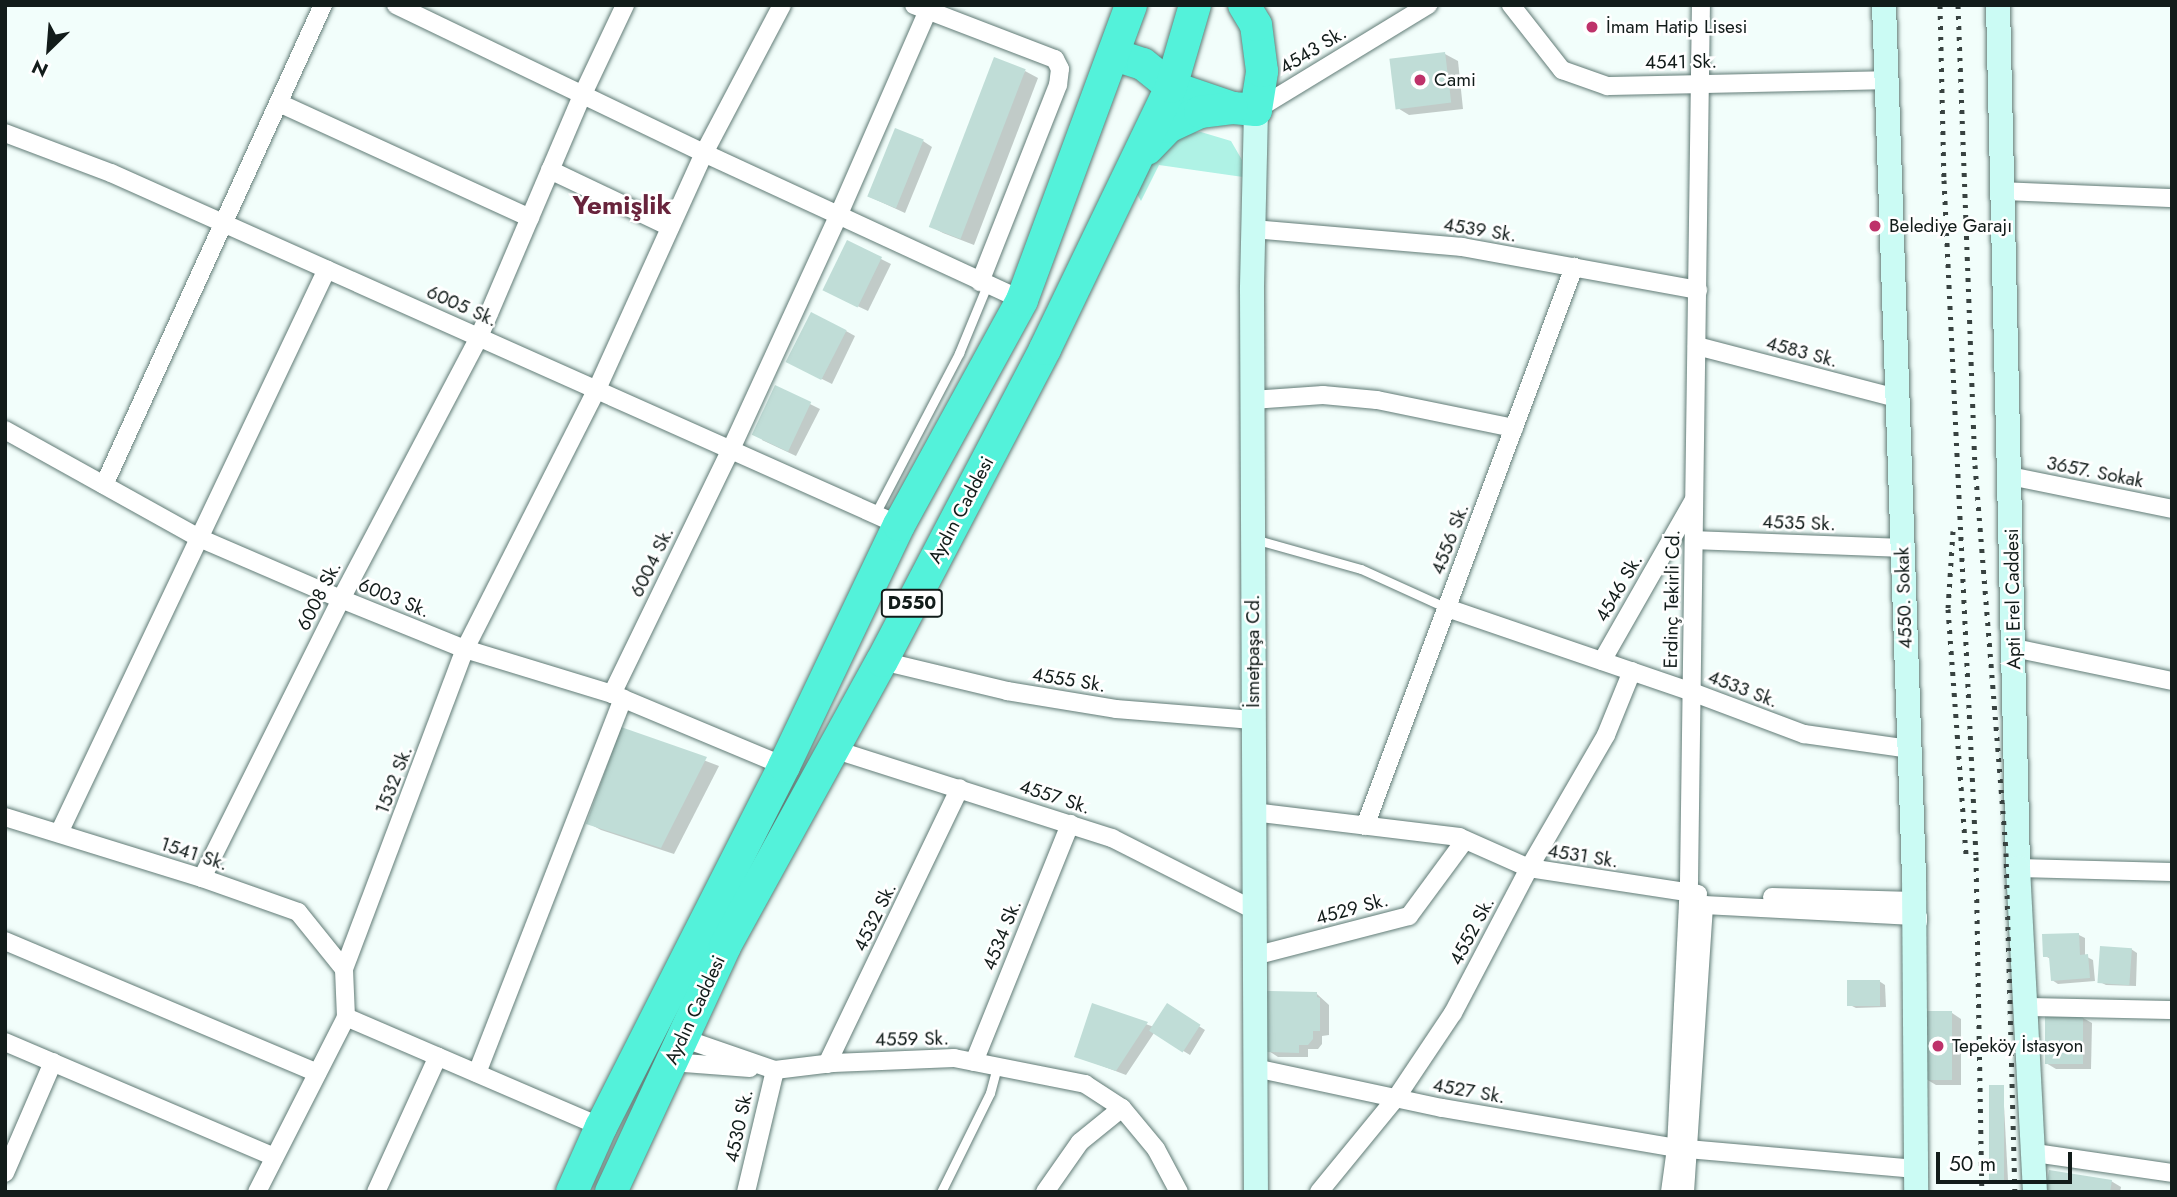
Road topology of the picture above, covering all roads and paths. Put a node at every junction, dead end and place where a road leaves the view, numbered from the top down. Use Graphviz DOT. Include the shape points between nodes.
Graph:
graph roads {
  1 [pos="323,5"];
  2 [pos="396,5"];
  3 [pos="625,5"];
  4 [pos="782,5"];
  5 [pos="1131,5"];
  6 [pos="1195,5"];
  7 [pos="1244,5"];
  8 [pos="1266,5"];
  9 [pos="1428,5"];
  10 [pos="1511,5"];
  11 [pos="1701,5"];
  12 [pos="1884,5"];
  13 [pos="1998,5"];
  14 [pos="921,8"];
  15 [pos="1115,55"];
  16 [pos="1262,71"];
  17 [pos="1886,80"];
  18 [pos="1701,83"];
  19 [pos="1171,87"];
  20 [pos="582,96"];
  21 [pos="279,103"];
  22 [pos="1245,109"];
  23 [pos="5,133"];
  24 [pos="704,153"];
  25 [pos="1136,160"];
  26 [pos="550,170"];
  27 [pos="2002,191"];
  28 [pos="2172,198"];
  29 [pos="839,214"];
  30 [pos="530,218"];
  31 [pos="225,224"];
  32 [pos="670,226"];
  33 [pos="1253,229"];
  34 [pos="1574,267"];
  35 [pos="327,270"];
  36 [pos="984,283"];
  37 [pos="1698,290"];
  38 [pos="1022,300"];
  39 [pos="479,337"];
  40 [pos="1697,346"];
  41 [pos="597,389"];
  42 [pos="1897,398"];
  43 [pos="1252,400"];
  44 [pos="1514,428"];
  45 [pos="5,430"];
  46 [pos="731,449"];
  47 [pos="2010,476"];
  48 [pos="104,485"];
  49 [pos="1695,499"];
  50 [pos="2172,509"];
  51 [pos="887,519"];
  52 [pos="197,537"];
  53 [pos="1253,539"];
  54 [pos="1694,540"];
  55 [pos="1902,548"];
  56 [pos="341,599"];
  57 [pos="1447,608"];
  58 [pos="2014,648"];
  59 [pos="465,649"];
  60 [pos="882,661"];
  61 [pos="1601,661"];
  62 [pos="1632,671"];
  63 [pos="2172,681"];
  64 [pos="1692,692"];
  65 [pos="618,696"];
  66 [pos="1253,720"];
  67 [pos="833,749"];
  68 [pos="1909,749"];
  69 [pos="784,765"];
  70 [pos="960,788"];
  71 [pos="1253,812"];
  72 [pos="5,817"];
  73 [pos="1070,824"];
  74 [pos="1365,826"];
  75 [pos="59,833"];
  76 [pos="1465,840"];
  77 [pos="1529,868"];
  78 [pos="2018,868"];
  79 [pos="2172,872"];
  80 [pos="202,878"];
  81 [pos="1688,894"];
  82 [pos="1914,909"];
  83 [pos="1254,911"];
  84 [pos="5,941"];
  85 [pos="1254,956"];
  86 [pos="344,969"];
  87 [pos="2028,1007"];
  88 [pos="2172,1010"];
  89 [pos="346,1017"];
  90 [pos="5,1042"];
  91 [pos="676,1050"];
  92 [pos="438,1056"];
  93 [pos="53,1062"];
  94 [pos="974,1062"];
  95 [pos="827,1064"];
  96 [pos="997,1067"];
  97 [pos="1255,1068"];
  98 [pos="775,1070"];
  99 [pos="317,1073"];
  100 [pos="477,1073"];
  101 [pos="1396,1098"];
  102 [pos="1122,1108"];
  103 [pos="601,1127"];
  104 [pos="1682,1149"];
  105 [pos="2035,1153"];
  106 [pos="274,1157"];
  107 [pos="2172,1172"];
  108 [pos="5,1173"];
  109 [pos="1919,1184"];
  110 [pos="257,1192"];
  111 [pos="376,1192"];
  112 [pos="572,1192"];
  113 [pos="611,1192"];
  114 [pos="746,1192"];
  115 [pos="941,1192"];
  116 [pos="1045,1192"];
  117 [pos="1179,1192"];
  118 [pos="1256,1192"];
  119 [pos="1319,1192"];
  120 [pos="1670,1192"];
  121 [pos="1685,1192"];
  122 [pos="2035,1192"];
  1 -- 21 [label="street"];
  2 -- 20 [label="street"];
  3 -- 20 [label="street, 6008 Sk."];
  4 -- 24 [label="street, 1532 Sk."];
  5 -- 15 [label="highway, Aydın Caddesi / D550"];
  6 -- 19 [label="highway, Aydın Caddesi / D550"];
  7 -- 16 [label="highway" via="1256,25"];
  8 -- 16 [label="highway"];
  9 -- 22 [label="street, 4543 Sk."];
  10 -- 18 [label="street, 4541 Sk." via="1562,71 1607,86"];
  11 -- 18 [label="street, Erdinç Tekirli Cd."];
  12 -- 17 [label="street, 4550. Sokak"];
  13 -- 27 [label="street, Apti Erel Caddesi"];
  14 -- 29 [label="street, 6004 Sk."];
  14 -- 36 [label="street" via="1055,59 1060,69"];
  15 -- 19 [label="highway" via="1143,64"];
  15 -- 38 [label="highway, Aydın Caddesi / D550"];
  16 -- 22 [label="highway"];
  17 -- 18 [label="street, 4541 Sk."];
  17 -- 42 [label="street, 4550. Sokak"];
  18 -- 37 [label="street, Erdinç Tekirli Cd."];
  19 -- 22 [label="highway"];
  19 -- 25 [label="highway, Aydın Caddesi / D550"];
  20 -- 24 [label="street"];
  20 -- 26 [label="street, 6008 Sk."];
  21 -- 30 [label="street"];
  21 -- 31 [label="street"];
  22 -- 25 [label="highway" via="1200,111 1168,127"];
  22 -- 33 [label="street, İsmetpaşa Cd."];
  23 -- 31 [label="street, 6005 Sk." via="111,173"];
  24 -- 29 [label="street"];
  24 -- 32 [label="street, 1532 Sk."];
  25 -- 60 [label="highway, Aydın Caddesi / D550" via="1045,349"];
  26 -- 30 [label="street, 6008 Sk."];
  26 -- 32 [label="street"];
  27 -- 28 [label="street"];
  27 -- 47 [label="street, Apti Erel Caddesi"];
  29 -- 36 [label="street"];
  29 -- 46 [label="street, 6004 Sk."];
  30 -- 39 [label="street, 6008 Sk."];
  31 -- 35 [label="street, 6005 Sk."];
  31 -- 48 [label="street"];
  32 -- 41 [label="street, 1532 Sk."];
  33 -- 34 [label="street, 4539 Sk." via="1462,247"];
  33 -- 43 [label="street, İsmetpaşa Cd."];
  34 -- 37 [label="street, 4539 Sk."];
  34 -- 44 [label="street, 4556 Sk."];
  35 -- 39 [label="street, 6005 Sk."];
  35 -- 52 [label="street"];
  36 -- 38 [label="street"];
  36 -- 51 [label="lane"];
  37 -- 40 [label="street, Erdinç Tekirli Cd."];
  38 -- 51 [label="highway, Aydın Caddesi / D550"];
  39 -- 41 [label="street, 6005 Sk."];
  39 -- 56 [label="street, 6008 Sk."];
  40 -- 42 [label="street, 4583 Sk."];
  40 -- 49 [label="street, Erdinç Tekirli Cd."];
  41 -- 46 [label="street, 6005 Sk."];
  41 -- 59 [label="street, 1532 Sk."];
  42 -- 55 [label="street, 4550. Sokak"];
  43 -- 44 [label="street" via="1323,395 1377,400"];
  43 -- 53 [label="street, İsmetpaşa Cd."];
  44 -- 57 [label="street, 4556 Sk."];
  45 -- 48 [label="street, 6003 Sk."];
  46 -- 51 [label="street, 6005 Sk."];
  46 -- 65 [label="street, 6004 Sk."];
  47 -- 50 [label="street, 3657. Sokak"];
  47 -- 58 [label="street, Apti Erel Caddesi"];
  48 -- 52 [label="street, 6003 Sk."];
  49 -- 54 [label="street, Erdinç Tekirli Cd."];
  49 -- 61 [label="street, 4546 Sk."];
  51 -- 69 [label="highway, Aydın Caddesi / D550"];
  52 -- 56 [label="street, 6003 Sk."];
  52 -- 75 [label="street"];
  53 -- 57 [label="lane" via="1361,569"];
  53 -- 66 [label="street, İsmetpaşa Cd."];
  54 -- 55 [label="street, 4535 Sk."];
  54 -- 64 [label="street, Erdinç Tekirli Cd."];
  55 -- 68 [label="street, 4550. Sokak"];
  56 -- 59 [label="street, 6003 Sk."];
  56 -- 80 [label="street, 6008 Sk."];
  57 -- 61 [label="street, 4533 Sk."];
  57 -- 74 [label="street, 4556 Sk."];
  58 -- 63 [label="street"];
  58 -- 78 [label="street, Apti Erel Caddesi"];
  59 -- 65 [label="street, 6003 Sk."];
  59 -- 86 [label="street, 1532 Sk."];
  60 -- 66 [label="street, 4555 Sk." via="1007,691 1116,709"];
  60 -- 67 [label="highway, Aydın Caddesi / D550"];
  61 -- 62 [label="street, 4533 Sk."];
  62 -- 64 [label="street, 4533 Sk."];
  62 -- 77 [label="street, 4552 Sk." via="1606,735"];
  64 -- 68 [label="street, 4533 Sk." via="1804,734"];
  64 -- 81 [label="street, Erdinç Tekirli Cd."];
  65 -- 69 [label="street, 6003 Sk."];
  65 -- 100 [label="street, 6004 Sk."];
  66 -- 71 [label="street, İsmetpaşa Cd."];
  67 -- 70 [label="street, 4557 Sk."];
  67 -- 91 [label="highway, Aydın Caddesi / D550" via="725,946"];
  68 -- 82 [label="street, 4550. Sokak"];
  69 -- 103 [label="highway, Aydın Caddesi / D550"];
  70 -- 73 [label="street, 4557 Sk."];
  70 -- 95 [label="street, 4532 Sk."];
  71 -- 74 [label="street, 4531 Sk."];
  71 -- 83 [label="street, İsmetpaşa Cd."];
  72 -- 75 [label="street, 1541 Sk."];
  73 -- 83 [label="street, 4557 Sk." via="1112,838"];
  73 -- 94 [label="street, 4534 Sk."];
  74 -- 76 [label="street, 4531 Sk."];
  75 -- 80 [label="street, 1541 Sk."];
  76 -- 77 [label="street, 4531 Sk."];
  76 -- 85 [label="street, 4529 Sk." via="1409,916"];
  77 -- 81 [label="street, 4531 Sk."];
  77 -- 101 [label="street, 4552 Sk." via="1453,1013"];
  78 -- 79 [label="street"];
  78 -- 87 [label="street, Apti Erel Caddesi"];
  80 -- 86 [label="street, 1541 Sk." via="298,912"];
  81 -- 82 [label="street, 4531 Sk."];
  81 -- 104 [label="street, Erdinç Tekirli Cd."];
  82 -- 104 [label="street" via="1704,905"];
  82 -- 109 [label="street, 4550. Sokak"];
  83 -- 85 [label="street, İsmetpaşa Cd."];
  84 -- 99 [label="street"];
  85 -- 97 [label="street, İsmetpaşa Cd."];
  86 -- 89 [label="street, 1532 Sk."];
  87 -- 88 [label="street"];
  87 -- 105 [label="street, Apti Erel Caddesi"];
  89 -- 92 [label="street"];
  89 -- 99 [label="street, 1532 Sk."];
  90 -- 93 [label="street"];
  91 -- 98 [label="street"];
  91 -- 98 [label="street, 4559 Sk."];
  91 -- 113 [label="highway, Aydın Caddesi / D550"];
  92 -- 100 [label="street"];
  92 -- 111 [label="street"];
  93 -- 106 [label="street"];
  93 -- 108 [label="street"];
  94 -- 95 [label="street, 4559 Sk." via="954,1058"];
  94 -- 96 [label="street, 4559 Sk."];
  95 -- 98 [label="street, 4559 Sk."];
  96 -- 102 [label="street, 4559 Sk." via="1084,1084"];
  96 -- 115 [label="lane" via="990,1093"];
  97 -- 101 [label="street, 4527 Sk."];
  97 -- 118 [label="street, İsmetpaşa Cd."];
  98 -- 114 [label="street, 4530 Sk."];
  99 -- 106 [label="street, 1532 Sk."];
  100 -- 103 [label="street"];
  101 -- 104 [label="street, 4527 Sk."];
  101 -- 119 [label="street, 4552 Sk."];
  102 -- 116 [label="street" via="1080,1142"];
  102 -- 117 [label="street, 4559 Sk." via="1156,1149"];
  103 -- 112 [label="highway, Aydın Caddesi / D550"];
  104 -- 109 [label="street, 4527 Sk."];
  104 -- 120 [label="street, Erdinç Tekirli Cd."];
  104 -- 121 [label="street"];
  105 -- 107 [label="street"];
  105 -- 122 [label="street, Apti Erel Caddesi"];
  106 -- 110 [label="street, 1532 Sk."];
}
